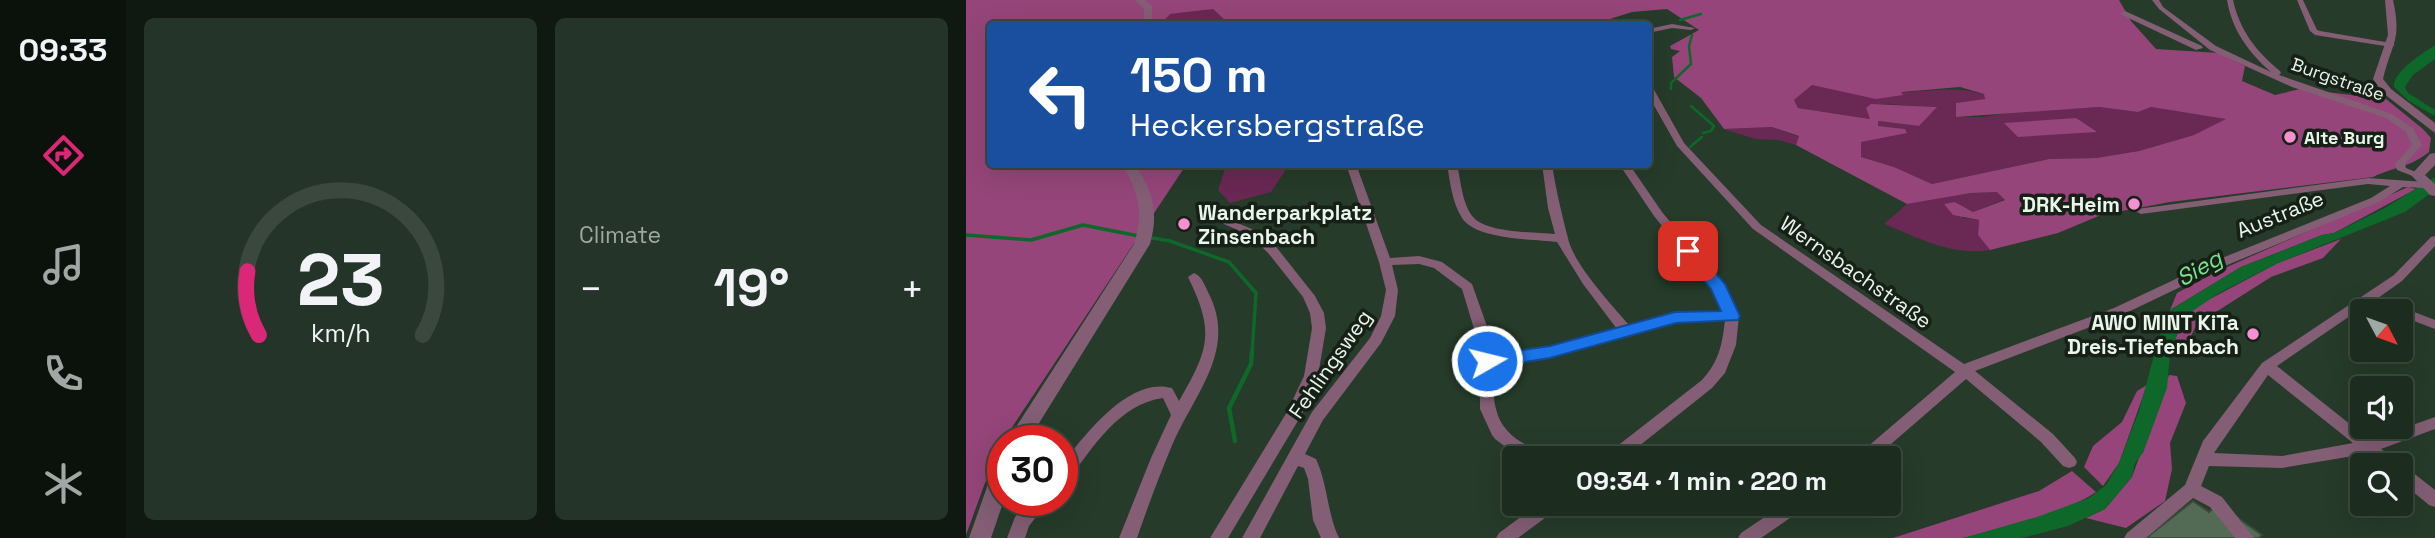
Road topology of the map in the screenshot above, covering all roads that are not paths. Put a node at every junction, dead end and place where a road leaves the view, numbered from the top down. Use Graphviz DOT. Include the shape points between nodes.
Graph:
graph roads {
  1 [pos="1139,0"];
  2 [pos="2155,0"];
  3 [pos="2230,0"];
  4 [pos="2300,0"];
  5 [pos="2389,0"];
  6 [pos="2125,13"];
  7 [pos="1148,21"];
  8 [pos="1660,28"];
  9 [pos="1652,30"];
  10 [pos="2391,45"];
  11 [pos="2213,48"];
  12 [pos="2278,77"];
  13 [pos="1652,92"];
  14 [pos="2435,129"];
  15 [pos="2435,157"];
  16 [pos="1130,168"];
  17 [pos="1352,168"];
  18 [pos="1453,168"];
  19 [pos="1547,168"];
  20 [pos="1627,168"];
  21 [pos="2418,183"];
  22 [pos="2141,211"];
  23 [pos="1228,222"];
  24 [pos="1564,239"];
  25 [pos="2435,239"];
  26 [pos="1385,262"];
  27 [pos="1194,277"];
  28 [pos="2367,298"];
  29 [pos="1732,316"];
  30 [pos="2435,325"];
  31 [pos="1626,330"];
  32 [pos="1487,361"];
  33 [pos="2267,366"];
  34 [pos="1965,373"];
  35 [pos="1179,415"];
  36 [pos="2435,423"];
  37 [pos="1026,425"];
  38 [pos="1515,446"];
  39 [pos="1627,446"];
  40 [pos="1879,446"];
  41 [pos="2368,447"];
  42 [pos="2376,453"];
  43 [pos="1294,456"];
  44 [pos="1078,457"];
  45 [pos="2204,460"];
  46 [pos="2069,463"];
  47 [pos="2413,483"];
  48 [pos="2192,489"];
  49 [pos="2435,500"];
  50 [pos="987,516"];
  51 [pos="1026,516"];
  52 [pos="1535,516"];
  53 [pos="1779,516"];
  54 [pos="980,538"];
  55 [pos="1016,538"];
  56 [pos="1128,538"];
  57 [pos="1219,538"];
  58 [pos="1251,538"];
  59 [pos="1330,538"];
  60 [pos="1505,538"];
  61 [pos="1747,538"];
  62 [pos="2133,538"];
  63 [pos="2245,538"];
  1 -- 7 [label="street" via="1149,8"];
  2 -- 11 [label="street"];
  3 -- 12 [label="street, Burgstraße" via="2233,21 2248,46"];
  4 -- 10 [label="street" via="2318,33"];
  5 -- 10 [label="street"];
  6 -- 11 [label="street" via="2199,49"];
  8 -- 9 [label="street"];
  10 -- 14 [label="street" via="2378,79"];
  11 -- 12 [label="street"];
  12 -- 21 [label="street, Burgstraße" via="2369,108 2410,130 2417,145 2400,163"];
  13 -- 34 [label="street, Wernsbachstraße" via="1681,144 1757,227"];
  15 -- 21 [label="street"];
  16 -- 37 [label="street" via="1146,192 1150,215 1142,244"];
  17 -- 26 [label="street, Fehlingsweg"];
  18 -- 24 [label="street" via="1468,219 1484,230"];
  19 -- 24 [label="street"];
  20 -- 29 [label="street" via="1719,288"];
  21 -- 22 [label="street" via="2368,181"];
  21 -- 34 [label="street, Austraße"];
  23 -- 57 [label="street" via="1255,234 1273,251 1309,296 1319,328 1311,376 1294,414"];
  24 -- 31 [label="street" via="1598,296"];
  25 -- 28 [label="street" via="2398,278"];
  26 -- 32 [label="street" via="1419,260 1438,265 1468,286"];
  26 -- 43 [label="street, Fehlingsweg" via="1392,290 1388,316"];
  27 -- 35 [label="street" via="1209,305 1213,327 1203,368"];
  28 -- 30 [label="street"];
  28 -- 33 [label="street"];
  29 -- 31 [label="street" via="1675,317"];
  29 -- 39 [label="street" via="1720,369"];
  31 -- 32 [label="street" via="1550,352"];
  32 -- 38 [label="street" via="1488,409 1500,435"];
  33 -- 41 [label="street"];
  33 -- 45 [label="street" via="2209,445"];
  34 -- 40 [label="street, Austraße"];
  34 -- 46 [label="street, Wernsbachstraße" via="2047,438"];
  35 -- 44 [label="street" via="1167,392 1143,395 1112,416"];
  35 -- 56 [label="street" via="1147,482"];
  36 -- 41 [label="street"];
  41 -- 42 [label="street"];
  41 -- 45 [label="street" via="2282,462"];
  43 -- 58 [label="street, Fehlingsweg"];
  43 -- 59 [label="street" via="1310,464"];
  45 -- 48 [label="street"];
  47 -- 49 [label="street"];
  48 -- 62 [label="street"];
  48 -- 63 [label="street" via="2216,502"];
  50 -- 54 [label="street"];
  51 -- 55 [label="street"];
  52 -- 60 [label="street"];
  53 -- 61 [label="street"];
}
